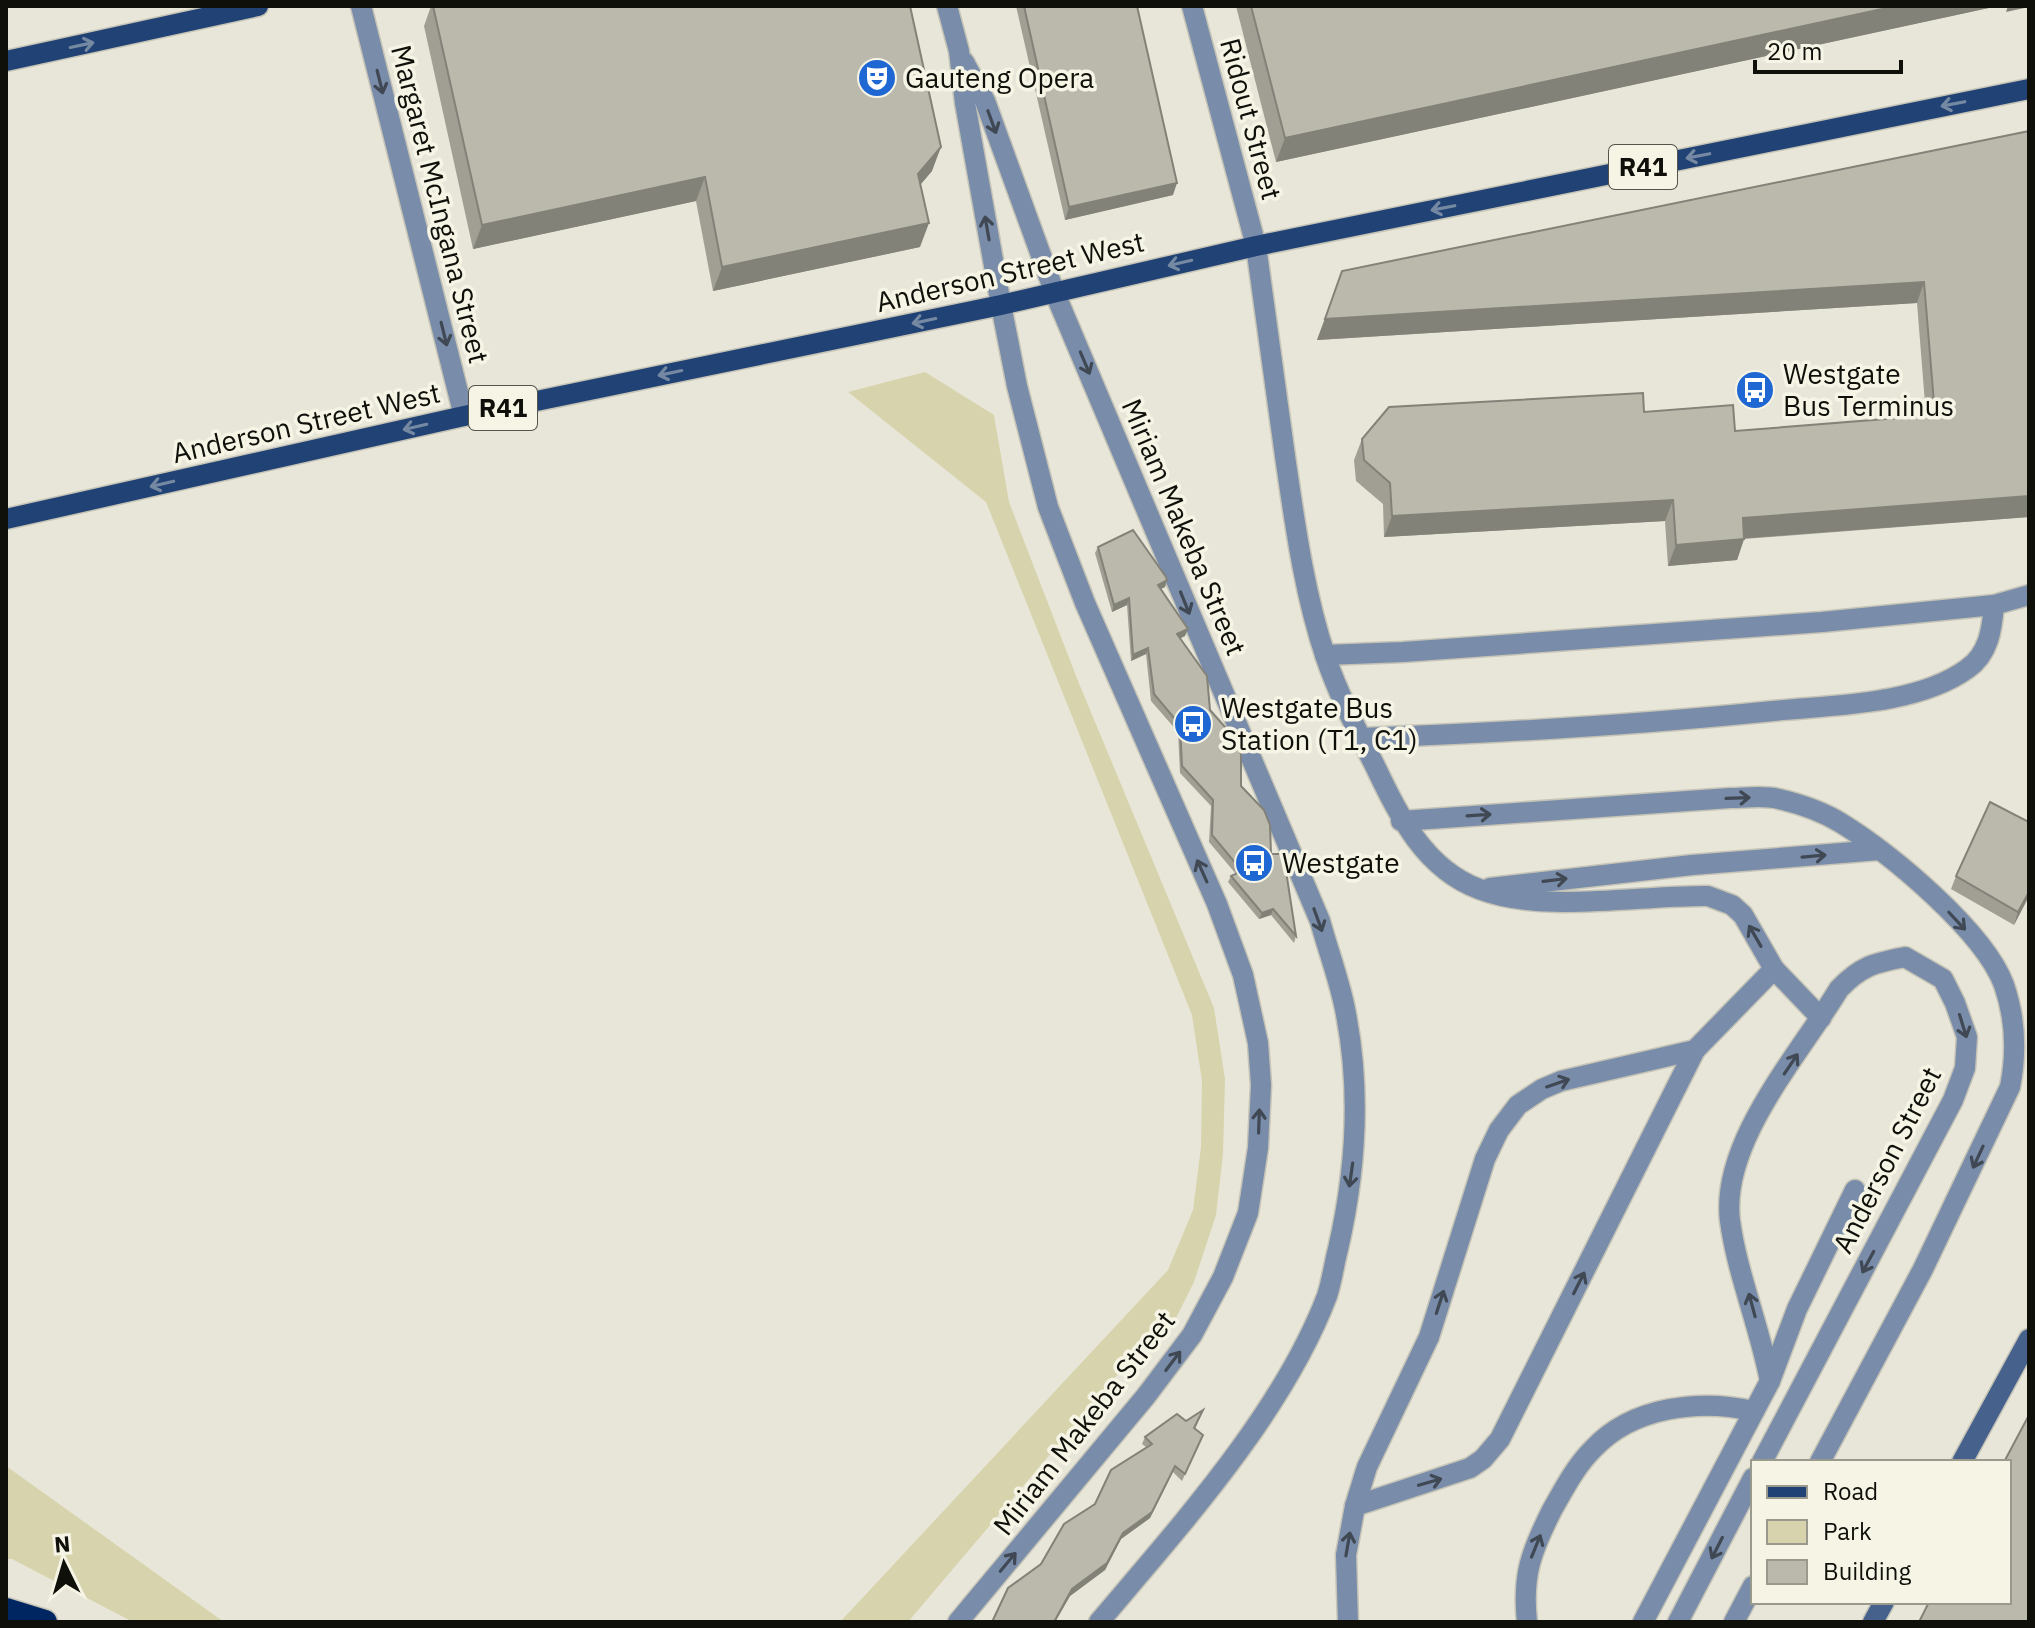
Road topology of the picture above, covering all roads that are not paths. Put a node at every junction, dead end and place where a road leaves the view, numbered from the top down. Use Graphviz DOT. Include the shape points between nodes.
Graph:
graph roads {
  1 [pos="258,6"];
  2 [pos="361,6"];
  3 [pos="947,6"];
  4 [pos="1192,6"];
  5 [pos="959,51"];
  6 [pos="6,61"];
  7 [pos="2029,89"];
  8 [pos="1256,246"];
  9 [pos="1054,291"];
  10 [pos="1001,305"];
  11 [pos="464,416"];
  12 [pos="6,519"];
  13 [pos="2029,595"];
  14 [pos="1994,605"];
  15 [pos="1325,655"];
  16 [pos="1361,738"];
  17 [pos="1401,821"];
  18 [pos="1879,850"];
  19 [pos="1478,889"];
  20 [pos="1774,969"];
  21 [pos="1821,1018"];
  22 [pos="1695,1050"];
  23 [pos="1855,1190"];
  24 [pos="2029,1339"];
  25 [pos="1770,1381"];
  26 [pos="1754,1411"];
  27 [pos="1763,1460"];
  28 [pos="1821,1460"];
  29 [pos="1963,1460"];
  30 [pos="1751,1482"];
  31 [pos="1355,1506"];
  32 [pos="1751,1590"];
  33 [pos="1883,1604"];
  34 [pos="6,1610"];
  35 [pos="45,1622"];
  36 [pos="958,1622"];
  37 [pos="1099,1622"];
  38 [pos="1348,1622"];
  39 [pos="1527,1622"];
  40 [pos="1643,1622"];
  41 [pos="1678,1622"];
  42 [pos="1734,1622"];
  43 [pos="1873,1622"];
  6 -- 1 [label="main road, one-way"];
  2 -- 11 [label="street, Margaret McIngana Street, one-way"];
  3 -- 5 [label="street, Miriam Makeba Street"];
  4 -- 8 [label="street, Ridout Street"];
  5 -- 9 [label="street, Miriam Makeba Street, one-way" via="985,101"];
  10 -- 5 [label="street, Miriam Makeba Street, one-way"];
  7 -- 8 [label="main road, Anderson Street West / R41, one-way"];
  8 -- 9 [label="main road, Anderson Street West / R41, one-way"];
  8 -- 15 [label="street, Ridout Street" via="1303,571"];
  9 -- 10 [label="main road, Anderson Street West / R41"];
  9 -- 37 [label="street, Miriam Makeba Street, one-way" via="1320,921 1345,1007 1354,1071 1354,1152 1343,1228 1327,1294 1310,1332 1253,1430"];
  10 -- 11 [label="main road, Anderson Street West / R41, one-way"];
  36 -- 10 [label="street, Miriam Makeba Street, one-way" via="1192,1335 1248,1213 1261,1085 1243,975 1217,904 1048,507"];
  11 -- 12 [label="main road, Anderson Street West / R41, one-way"];
  13 -- 14 [label="street"];
  14 -- 15 [label="street" via="1651,635"];
  14 -- 16 [label="street" via="1990,637 1970,668 1909,693 1873,701 1709,717"];
  15 -- 16 [label="street, Ridout Street"];
  16 -- 17 [label="street, Ridout Street"];
  17 -- 18 [label="street, one-way" via="1776,798 1840,822"];
  17 -- 19 [label="street, Ridout Street" via="1446,871"];
  19 -- 18 [label="street, one-way"];
  18 -- 28 [label="street, one-way" via="1917,879 1990,961 2003,984 2016,1057 2010,1087 1956,1202"];
  20 -- 19 [label="street, Ridout Street, one-way" via="1743,915 1708,896 1549,901"];
  20 -- 21 [label="street, Ridout Street"];
  20 -- 22 [label="street"];
  25 -- 21 [label="street, Anderson Street, one-way" via="1728,1195 1734,1163 1751,1124"];
  21 -- 27 [label="street, Anderson Street, one-way" via="1856,971 1905,957 1943,979 1967,1037 1965,1068"];
  31 -- 22 [label="street, one-way" via="1470,1468 1500,1439"];
  31 -- 22 [label="street, one-way" via="1367,1467 1429,1337 1499,1130 1518,1105 1561,1081"];
  23 -- 25 [label="street, Anderson Street" via="1797,1309"];
  24 -- 29 [label="street"];
  25 -- 26 [label="street, Anderson Street"];
  39 -- 26 [label="street, one-way" via="1527,1568 1568,1481 1593,1448 1632,1421 1662,1410 1714,1405"];
  26 -- 40 [label="street, Anderson Street"];
  30 -- 41 [label="street, one-way"];
  38 -- 31 [label="street, one-way" via="1346,1555"];
  32 -- 42 [label="street"];
  33 -- 43 [label="street"];
  34 -- 35 [label="highway"];
}
